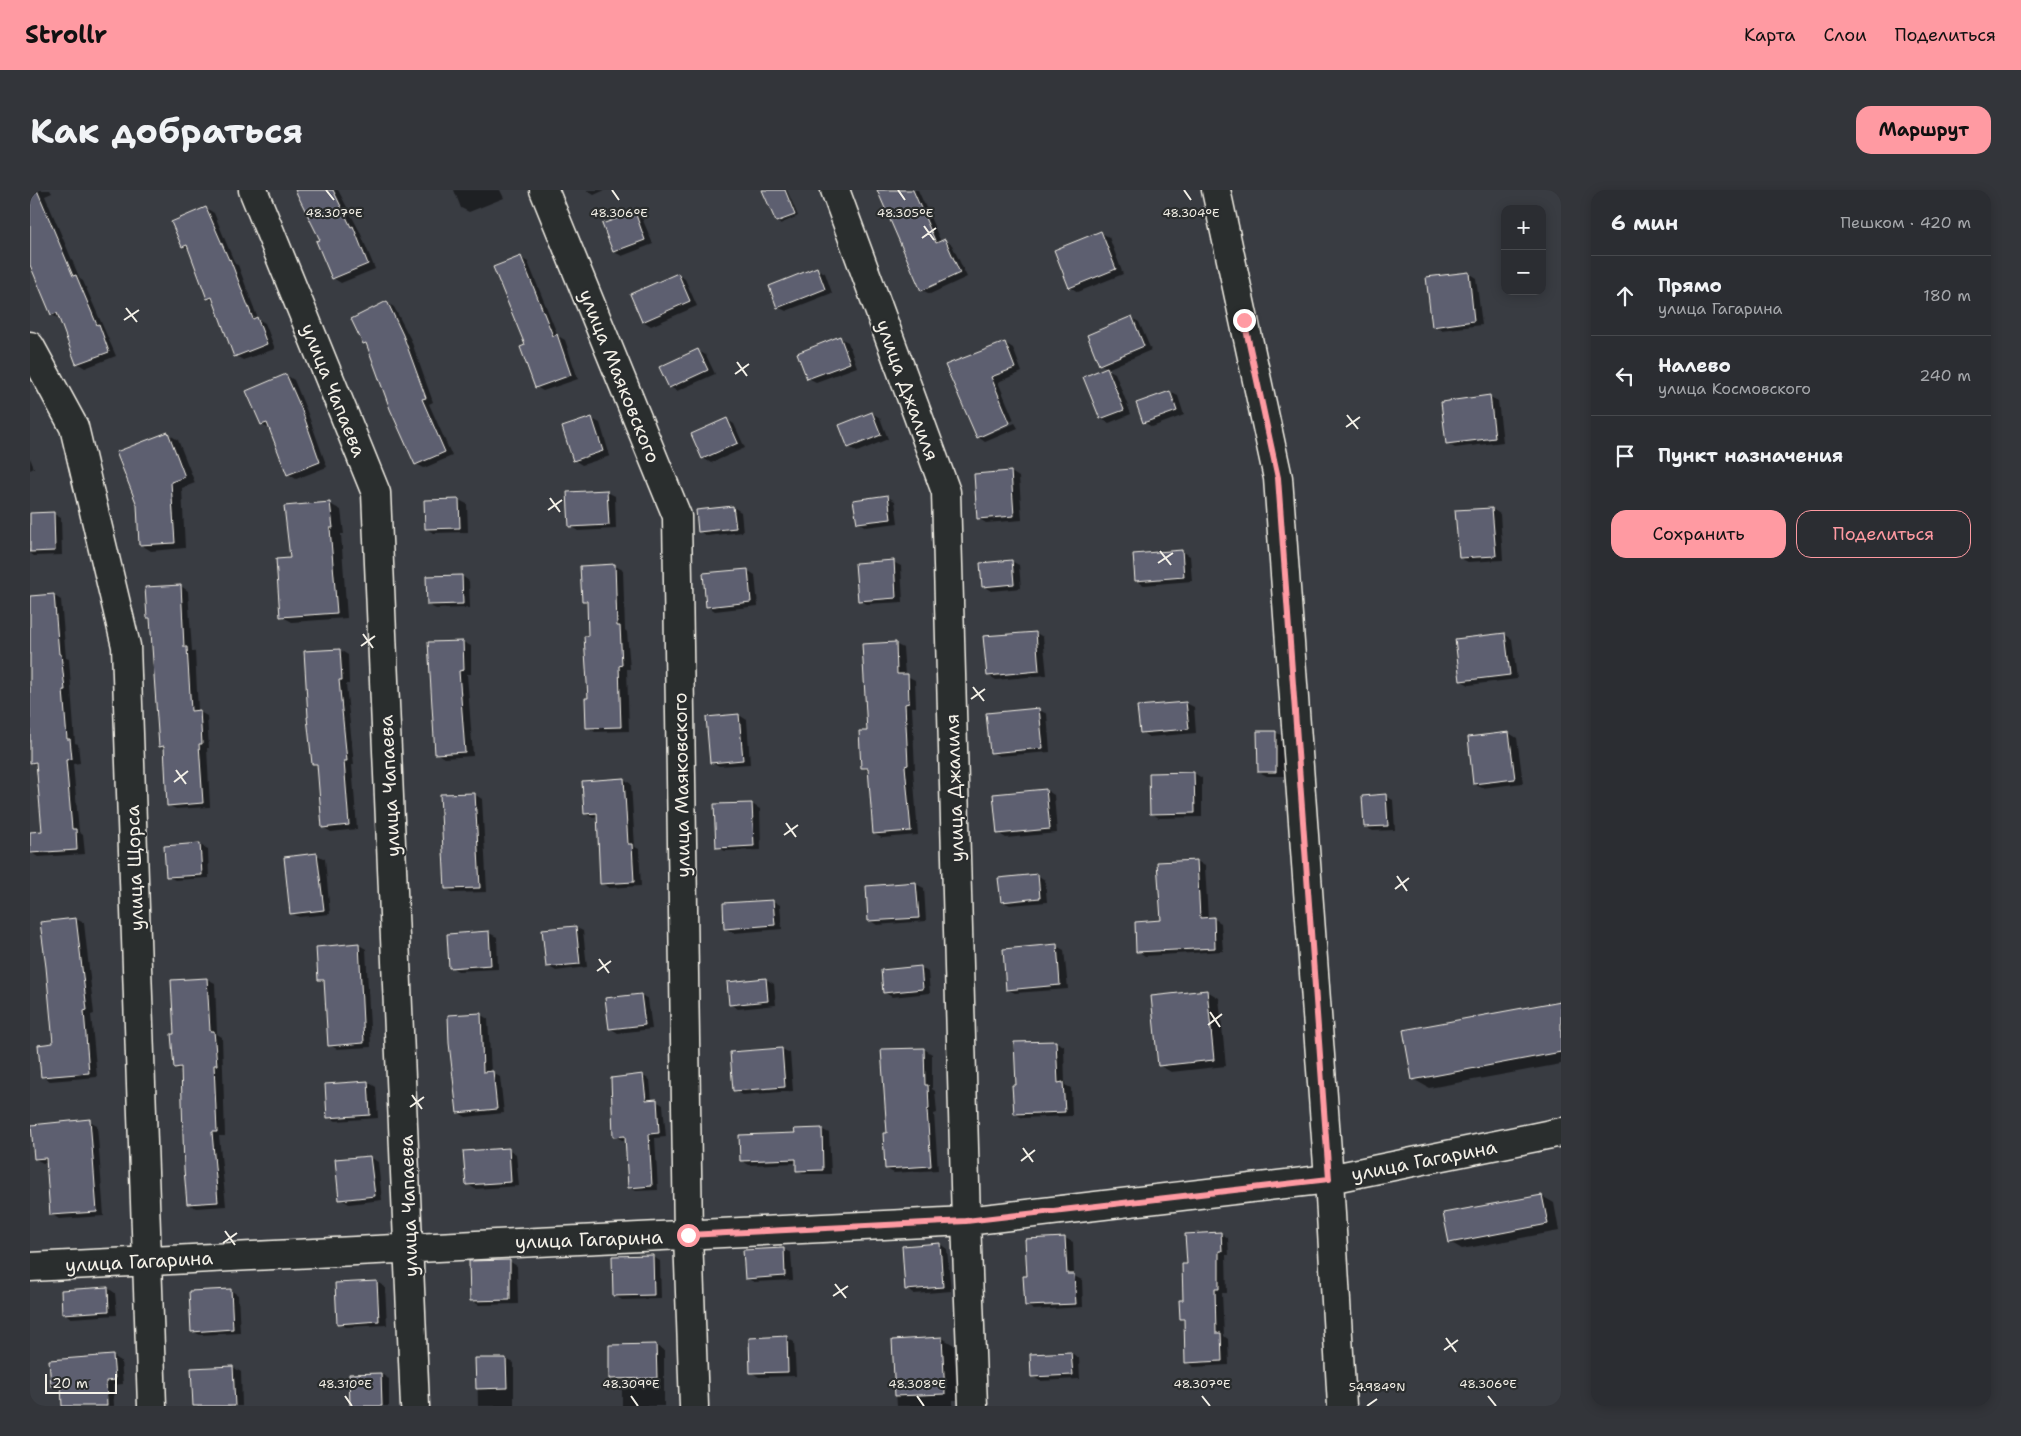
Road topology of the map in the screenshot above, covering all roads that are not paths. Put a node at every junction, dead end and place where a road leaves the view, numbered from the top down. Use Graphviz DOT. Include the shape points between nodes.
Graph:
graph roads {
  1 [pos="253,190"];
  2 [pos="544,190"];
  3 [pos="835,190"];
  4 [pos="1216,190"];
  5 [pos="30,346"];
  6 [pos="1561,1132"];
  7 [pos="1329,1179"];
  8 [pos="966,1221"];
  9 [pos="688,1235"];
  10 [pos="410,1247"];
  11 [pos="148,1260"];
  12 [pos="30,1267"];
  13 [pos="152,1406"];
  14 [pos="415,1406"];
  15 [pos="694,1406"];
  16 [pos="973,1406"];
  17 [pos="1342,1406"];
  1 -- 10 [label="street, улица Чапаева" via="376,493"];
  2 -- 9 [label="street, улица Маяковского" via="677,516"];
  3 -- 8 [label="street, улица Джалиля" via="946,492"];
  4 -- 7 [label="street" via="1278,478"];
  5 -- 11 [label="street, улица Щорса" via="74,427 126,646"];
  6 -- 7 [label="street, улица Гагарина"];
  7 -- 8 [label="street, улица Гагарина"];
  7 -- 17 [label="street"];
  8 -- 9 [label="street, улица Гагарина"];
  8 -- 16 [label="street, улица Джалиля"];
  9 -- 10 [label="street, улица Гагарина"];
  9 -- 15 [label="street, улица Маяковского"];
  10 -- 11 [label="street, улица Гагарина"];
  10 -- 14 [label="street, улица Чапаева"];
  11 -- 12 [label="street, улица Гагарина"];
  11 -- 13 [label="street, улица Щорса"];
}
